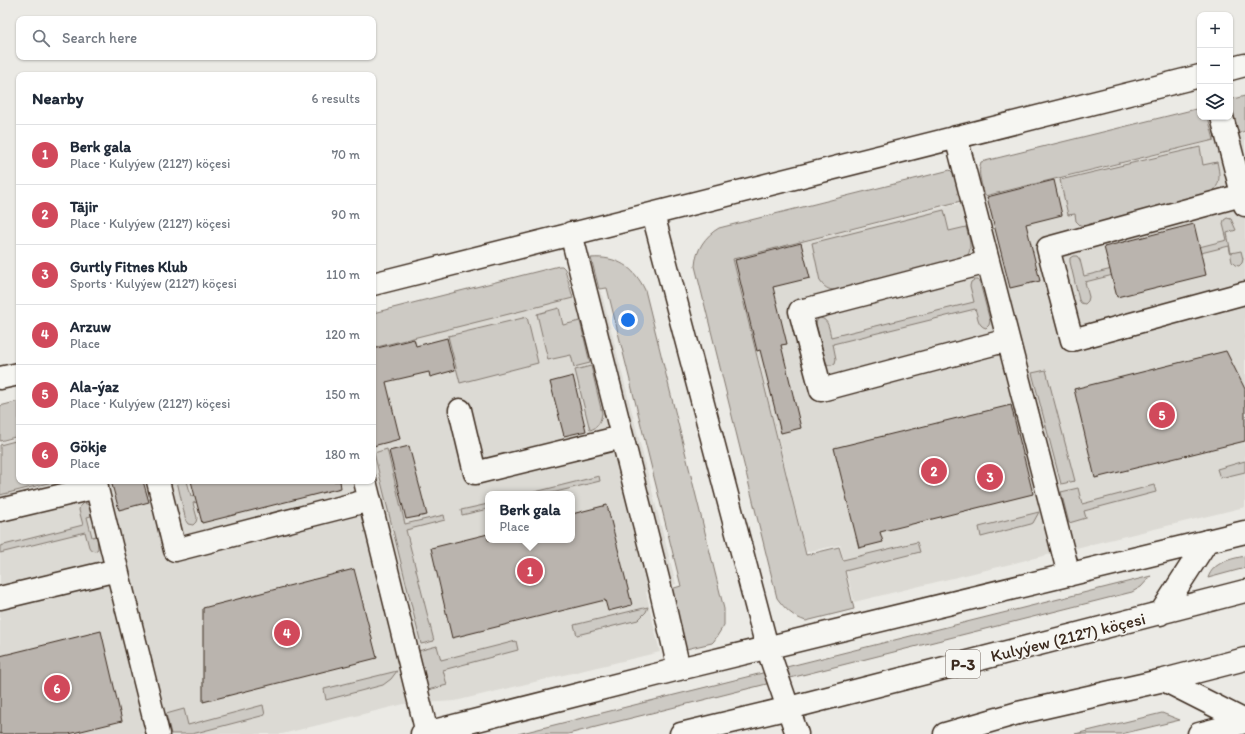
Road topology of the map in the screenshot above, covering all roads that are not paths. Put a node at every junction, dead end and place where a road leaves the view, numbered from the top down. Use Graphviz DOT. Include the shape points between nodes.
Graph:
graph roads {
  1 [pos="1245,65"];
  2 [pos="1233,68"];
  3 [pos="1197,77"];
  4 [pos="1223,120"];
  5 [pos="956,137"];
  6 [pos="1244,200"];
  7 [pos="653,214"];
  8 [pos="571,233"];
  9 [pos="988,262"];
  10 [pos="376,283"];
  11 [pos="1245,293"];
  12 [pos="1008,340"];
  13 [pos="16,375"];
  14 [pos="0,378"];
  15 [pos="460,410"];
  16 [pos="622,438"];
  17 [pos="96,484"];
  18 [pos="159,484"];
  19 [pos="367,491"];
  20 [pos="0,510"];
  21 [pos="1245,532"];
  22 [pos="1207,541"];
  23 [pos="117,570"];
  24 [pos="1069,575"];
  25 [pos="1245,591"];
  26 [pos="0,598"];
  27 [pos="1160,614"];
  28 [pos="767,648"];
  29 [pos="1245,658"];
  30 [pos="679,669"];
  31 [pos="1164,680"];
  32 [pos="789,708"];
  33 [pos="1245,722"];
  34 [pos="424,733"];
  35 [pos="158,734"];
  36 [pos="681,734"];
  37 [pos="797,734"];
  38 [pos="945,734"];
  39 [pos="1199,734"];
  1 -- 2 [label="main road"];
  3 -- 5 [label="main road"];
  4 -- 6 [label="main road"];
  5 -- 7 [label="main road"];
  5 -- 9 [label="main road"];
  6 -- 11 [label="main road" via="1048,248 1072,340"];
  7 -- 8 [label="main road"];
  7 -- 28 [label="main road"];
  8 -- 10 [label="main road"];
  8 -- 16 [label="main road"];
  9 -- 12 [label="main road"];
  9 -- 12 [label="main road" via="800,311 821,390"];
  12 -- 24 [label="main road"];
  13 -- 14 [label="main road"];
  15 -- 16 [label="main road" via="475,473"];
  16 -- 30 [label="main road"];
  17 -- 20 [label="main road"];
  17 -- 23 [label="main road"];
  18 -- 19 [label="main road" via="175,550"];
  19 -- 34 [label="main road"];
  21 -- 22 [label="main road"];
  22 -- 24 [label="main road"];
  22 -- 27 [label="main road"];
  23 -- 26 [label="main road"];
  23 -- 35 [label="main road"];
  24 -- 28 [label="main road"];
  25 -- 27 [label="main road, Kulyýew (2127) köçesi / P-3"];
  27 -- 32 [label="main road, Kulyýew (2127) köçesi / P-3"];
  28 -- 30 [label="main road"];
  28 -- 32 [label="main road"];
  29 -- 31 [label="main road"];
  30 -- 34 [label="main road"];
  31 -- 33 [label="main road"];
  31 -- 38 [label="main road" via="1018,713"];
  32 -- 36 [label="main road, Kulyýew (2127) köçesi / P-3"];
  32 -- 37 [label="main road"];
  33 -- 39 [label="main road"];
}
